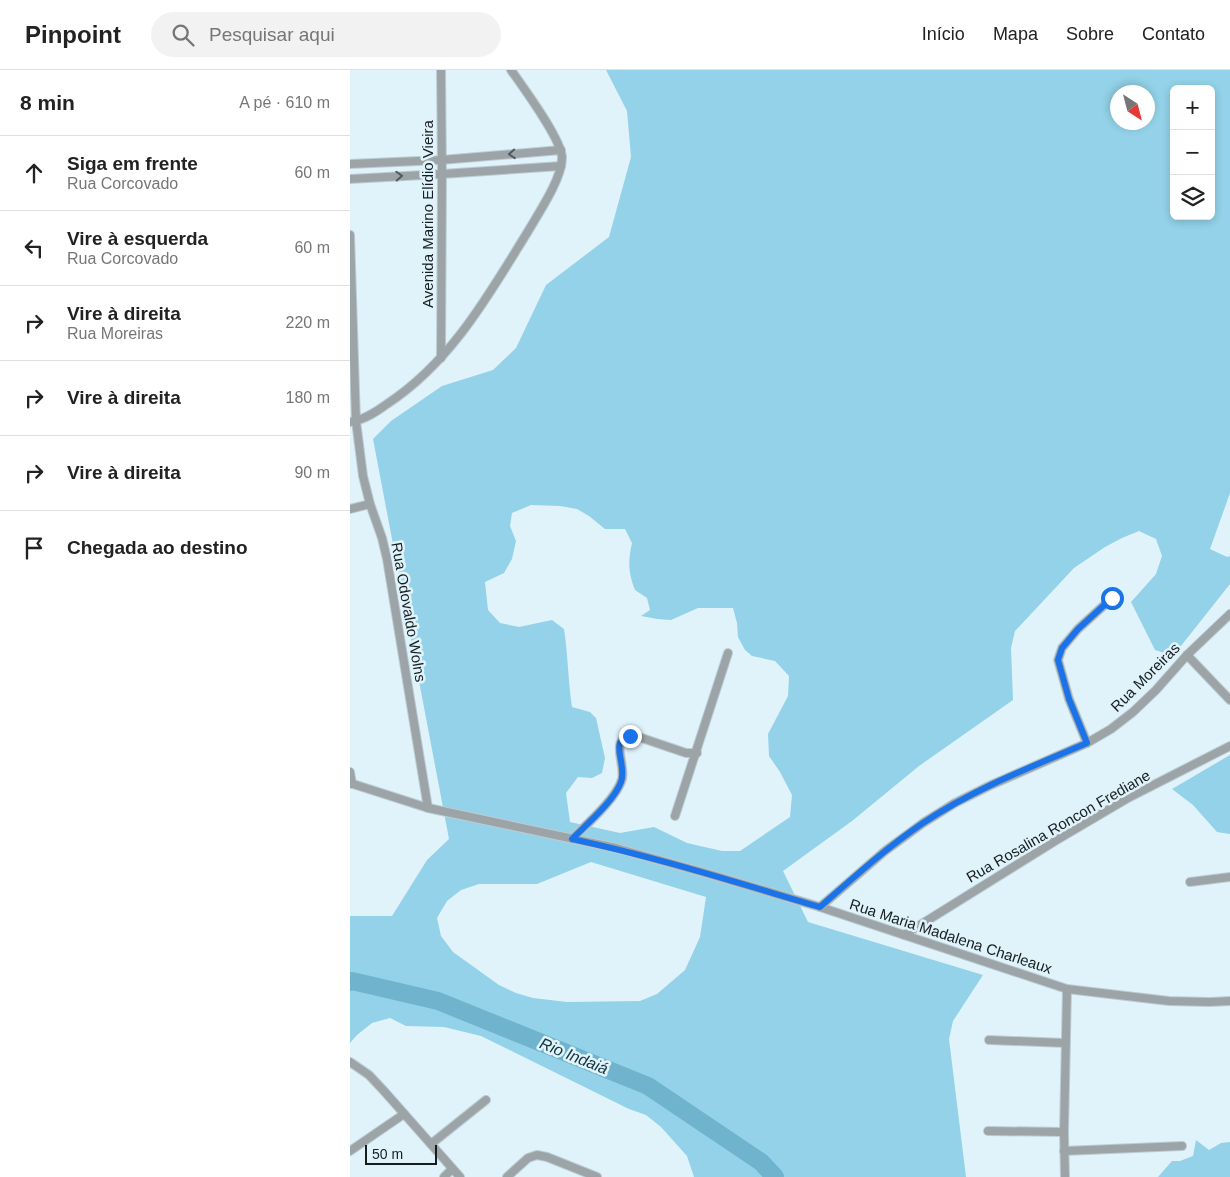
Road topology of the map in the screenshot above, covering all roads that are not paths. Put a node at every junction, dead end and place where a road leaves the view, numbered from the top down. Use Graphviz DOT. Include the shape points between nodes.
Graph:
graph roads {
  1 [pos="441,70"];
  2 [pos="511,70"];
  3 [pos="561,150"];
  4 [pos="442,160"];
  5 [pos="350,164"];
  6 [pos="561,166"];
  7 [pos="442,174"];
  8 [pos="350,178"];
  9 [pos="350,235"];
  10 [pos="441,358"];
  11 [pos="353,422"];
  12 [pos="370,504"];
  13 [pos="350,508"];
  14 [pos="1112,598"];
  15 [pos="1230,614"];
  16 [pos="728,653"];
  17 [pos="1187,655"];
  18 [pos="1230,700"];
  19 [pos="1087,743"];
  20 [pos="1230,746"];
  21 [pos="696,753"];
  22 [pos="350,772"];
  23 [pos="351,784"];
  24 [pos="428,808"];
  25 [pos="676,816"];
  26 [pos="572,839"];
  27 [pos="1230,877"];
  28 [pos="1190,882"];
  29 [pos="820,907"];
  30 [pos="904,935"];
  31 [pos="1067,990"];
  32 [pos="1230,1001"];
  33 [pos="989,1040"];
  34 [pos="1066,1043"];
  35 [pos="350,1062"];
  36 [pos="486,1100"];
  37 [pos="404,1114"];
  38 [pos="988,1131"];
  39 [pos="1064,1132"];
  40 [pos="431,1144"];
  41 [pos="1182,1146"];
  42 [pos="1064,1151"];
  43 [pos="350,1152"];
  44 [pos="452,1169"];
  45 [pos="444,1177"];
  46 [pos="460,1177"];
  47 [pos="507,1177"];
  48 [pos="597,1177"];
  49 [pos="1065,1177"];
  1 -- 4 [label="street, Avenida Marino Elídio Vieira"];
  2 -- 3 [label="street"];
  3 -- 4 [label="street, one-way"];
  3 -- 6 [label="street"];
  4 -- 5 [label="street"];
  4 -- 7 [label="street, Avenida Marino Elídio Vieira"];
  6 -- 7 [label="street"];
  6 -- 10 [label="street" via="543,206 507,266 469,325"];
  8 -- 7 [label="street, one-way"];
  7 -- 10 [label="street, Avenida Marino Elídio Vieira"];
  9 -- 11 [label="street, Rua Odovaldo Wolns"];
  10 -- 11 [label="street" via="407,390 373,414"];
  11 -- 12 [label="street, Rua Odovaldo Wolns"];
  12 -- 13 [label="street"];
  12 -- 24 [label="street, Rua Odovaldo Wolns" via="387,559"];
  14 -- 19 [label="street" via="1078,629 1062,648 1058,660"];
  15 -- 17 [label="street, Rua Moreiras"];
  16 -- 21 [label="street"];
  17 -- 18 [label="street"];
  17 -- 19 [label="street, Rua Moreiras" via="1133,712"];
  19 -- 29 [label="street, Rua Moreiras" via="991,785 923,823"];
  20 -- 30 [label="street, Rua Rosalina Roncon Frediane" via="1120,803"];
  21 -- 25 [label="street"];
  21 -- 26 [label="street" via="686,753 636,736 624,739 619,751 623,766 620,784"];
  22 -- 23 [label="street"];
  23 -- 24 [label="street, Rua Maria Madalena Charleaux"];
  24 -- 26 [label="street, Rua Maria Madalena Charleaux"];
  26 -- 29 [label="street, Rua Maria Madalena Charleaux" via="626,851"];
  27 -- 28 [label="street"];
  29 -- 30 [label="street, Rua Maria Madalena Charleaux"];
  30 -- 31 [label="street, Rua Maria Madalena Charleaux"];
  31 -- 32 [label="street, Rua Maria Madalena Charleaux" via="1169,1001"];
  31 -- 34 [label="street"];
  33 -- 34 [label="street"];
  34 -- 39 [label="street"];
  35 -- 37 [label="street" via="369,1075"];
  36 -- 40 [label="street"];
  37 -- 40 [label="street"];
  37 -- 43 [label="street"];
  38 -- 39 [label="street"];
  39 -- 42 [label="street"];
  40 -- 44 [label="street"];
  41 -- 42 [label="street"];
  42 -- 49 [label="street"];
  44 -- 45 [label="street"];
  44 -- 46 [label="street"];
  47 -- 48 [label="street" via="528,1158 537,1155"];
}
